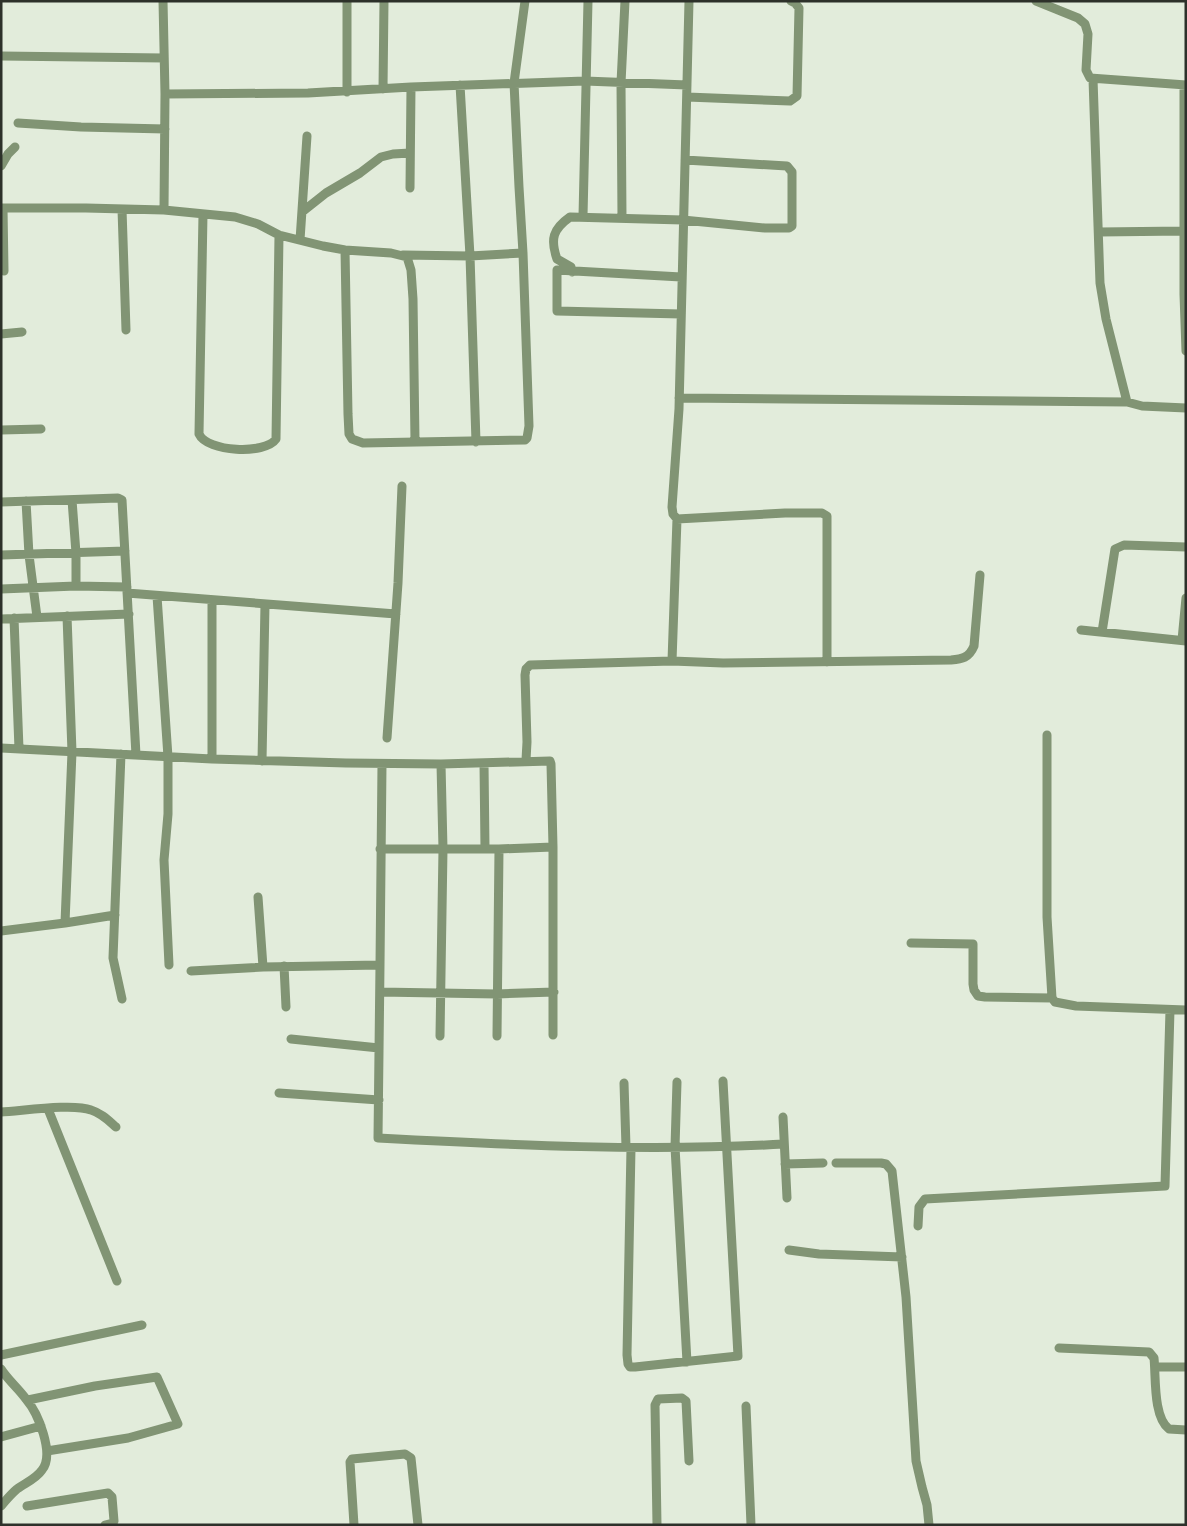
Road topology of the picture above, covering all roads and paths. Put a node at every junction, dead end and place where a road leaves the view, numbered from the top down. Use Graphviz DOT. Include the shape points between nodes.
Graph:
graph roads {
  1 [pos="163,1"];
  2 [pos="347,1"];
  3 [pos="384,1"];
  4 [pos="525,1"];
  5 [pos="588,1"];
  6 [pos="624,1"];
  7 [pos="689,1"];
  8 [pos="791,1"];
  9 [pos="1036,1"];
  10 [pos="1,56"];
  11 [pos="164,58"];
  12 [pos="1097,79"];
  13 [pos="585,81"];
  14 [pos="514,83"];
  15 [pos="622,83"];
  16 [pos="460,85"];
  17 [pos="687,85"];
  18 [pos="1185,85"];
  19 [pos="411,87"];
  20 [pos="383,89"];
  21 [pos="347,92"];
  22 [pos="165,94"];
  23 [pos="687,97"];
  24 [pos="18,123"];
  25 [pos="165,129"];
  26 [pos="307,136"];
  27 [pos="15,147"];
  28 [pos="410,153"];
  29 [pos="685,160"];
  30 [pos="1,166"];
  31 [pos="410,188"];
  32 [pos="2,208"];
  33 [pos="122,209"];
  34 [pos="164,210"];
  35 [pos="302,212"];
  36 [pos="203,214"];
  37 [pos="583,216"];
  38 [pos="622,218"];
  39 [pos="683,220"];
  40 [pos="1184,231"];
  41 [pos="1099,232"];
  42 [pos="279,235"];
  43 [pos="300,240"];
  44 [pos="345,250"];
  45 [pos="1185,252"];
  46 [pos="524,253"];
  47 [pos="404,255"];
  48 [pos="470,256"];
  49 [pos="4,271"];
  50 [pos="572,272"];
  51 [pos="681,277"];
  52 [pos="1185,301"];
  53 [pos="681,314"];
  54 [pos="126,330"];
  55 [pos="22,332"];
  56 [pos="1,334"];
  57 [pos="1186,351"];
  58 [pos="679,398"];
  59 [pos="1127,402"];
  60 [pos="1186,408"];
  61 [pos="41,429"];
  62 [pos="1,430"];
  63 [pos="415,441"];
  64 [pos="476,442"];
  65 [pos="402,486"];
  66 [pos="72,500"];
  67 [pos="1,502"];
  68 [pos="26,502"];
  69 [pos="677,519"];
  70 [pos="1186,547"];
  71 [pos="125,551"];
  72 [pos="76,553"];
  73 [pos="1,555"];
  74 [pos="29,555"];
  75 [pos="980,574"];
  76 [pos="76,586"];
  77 [pos="33,588"];
  78 [pos="1,590"];
  79 [pos="127,590"];
  80 [pos="157,596"];
  81 [pos="1186,598"];
  82 [pos="212,600"];
  83 [pos="265,604"];
  84 [pos="129,614"];
  85 [pos="396,614"];
  86 [pos="67,616"];
  87 [pos="37,617"];
  88 [pos="14,618"];
  89 [pos="1,619"];
  90 [pos="1081,630"];
  91 [pos="1102,632"];
  92 [pos="1184,641"];
  93 [pos="672,662"];
  94 [pos="827,662"];
  95 [pos="1047,734"];
  96 [pos="388,738"];
  97 [pos="1,748"];
  98 [pos="19,749"];
  99 [pos="72,752"];
  100 [pos="121,754"];
  101 [pos="136,755"];
  102 [pos="168,757"];
  103 [pos="212,759"];
  104 [pos="526,760"];
  105 [pos="262,761"];
  106 [pos="484,763"];
  107 [pos="382,764"];
  108 [pos="441,764"];
  109 [pos="553,847"];
  110 [pos="380,849"];
  111 [pos="443,849"];
  112 [pos="485,849"];
  113 [pos="498,849"];
  114 [pos="258,897"];
  115 [pos="115,915"];
  116 [pos="66,923"];
  117 [pos="1,931"];
  118 [pos="911,943"];
  119 [pos="169,965"];
  120 [pos="380,965"];
  121 [pos="284,966"];
  122 [pos="263,967"];
  123 [pos="191,971"];
  124 [pos="380,992"];
  125 [pos="554,992"];
  126 [pos="440,993"];
  127 [pos="497,994"];
  128 [pos="1052,998"];
  129 [pos="122,999"];
  130 [pos="286,1007"];
  131 [pos="1170,1010"];
  132 [pos="1186,1010"];
  133 [pos="553,1035"];
  134 [pos="440,1036"];
  135 [pos="497,1036"];
  136 [pos="290,1039"];
  137 [pos="379,1048"];
  138 [pos="723,1081"];
  139 [pos="677,1082"];
  140 [pos="624,1083"];
  141 [pos="279,1093"];
  142 [pos="379,1100"];
  143 [pos="48,1109"];
  144 [pos="1,1112"];
  145 [pos="783,1117"];
  146 [pos="116,1128"];
  147 [pos="784,1144"];
  148 [pos="629,1147"];
  149 [pos="676,1147"];
  150 [pos="727,1148"];
  151 [pos="823,1163"];
  152 [pos="836,1163"];
  153 [pos="785,1164"];
  154 [pos="787,1198"];
  155 [pos="918,1226"];
  156 [pos="789,1250"];
  157 [pos="902,1258"];
  158 [pos="117,1281"];
  159 [pos="142,1325"];
  160 [pos="1059,1348"];
  161 [pos="1,1355"];
  162 [pos="687,1362"];
  163 [pos="1155,1367"];
  164 [pos="1186,1367"];
  165 [pos="3,1375"];
  166 [pos="28,1400"];
  167 [pos="746,1406"];
  168 [pos="40,1426"];
  169 [pos="1186,1430"];
  170 [pos="1,1437"];
  171 [pos="47,1451"];
  172 [pos="689,1462"];
  173 [pos="3,1502"];
  174 [pos="27,1506"];
  175 [pos="105,1525"];
  176 [pos="354,1525"];
  177 [pos="418,1525"];
  178 [pos="657,1525"];
  179 [pos="751,1525"];
  180 [pos="929,1525"];
  1 -- 11 [label="street"];
  2 -- 21 [label="street"];
  3 -- 20 [label="street"];
  4 -- 14 [label="street"];
  5 -- 13 [label="street"];
  6 -- 15 [label="street"];
  7 -- 17 [label="street"];
  8 -- 23 [label="street" via="800,8 797,96 794,99"];
  9 -- 12 [label="street" via="1085,24 1088,34 1086,72"];
  10 -- 11 [label="street"];
  11 -- 22 [label="street"];
  12 -- 18 [label="street"];
  12 -- 41 [label="street"];
  13 -- 14 [label="street"];
  13 -- 15 [label="street"];
  13 -- 37 [label="street"];
  14 -- 16 [label="street"];
  14 -- 46 [label="street"];
  15 -- 17 [label="street"];
  15 -- 38 [label="street"];
  16 -- 19 [label="street"];
  16 -- 48 [label="street"];
  17 -- 23 [label="street"];
  18 -- 40 [label="street"];
  19 -- 20 [label="street"];
  19 -- 28 [label="street"];
  20 -- 21 [label="street"];
  21 -- 22 [label="street"];
  22 -- 25 [label="street"];
  23 -- 29 [label="street"];
  24 -- 25 [label="street"];
  25 -- 34 [label="street"];
  26 -- 35 [label="street"];
  27 -- 30 [label="street"];
  28 -- 31 [label="street"];
  28 -- 35 [label="street" via="381,157 326,192"];
  29 -- 39 [label="street"];
  29 -- 39 [label="street" via="788,166 792,172 792,226 765,228"];
  32 -- 33 [label="street"];
  32 -- 49 [label="street"];
  33 -- 34 [label="street"];
  33 -- 54 [label="street"];
  34 -- 36 [label="street"];
  35 -- 43 [label="street"];
  36 -- 42 [label="street" via="242,218"];
  36 -- 42 [label="street" via="199,434 212,446 262,448 276,439"];
  37 -- 38 [label="street"];
  37 -- 50 [label="street" via="570,216 563,221 557,227 552,242 557,258"];
  38 -- 39 [label="street"];
  39 -- 51 [label="street"];
  40 -- 41 [label="street"];
  40 -- 45 [label="street"];
  41 -- 59 [label="street" via="1100,283"];
  42 -- 43 [label="street"];
  43 -- 44 [label="street"];
  44 -- 47 [label="street"];
  44 -- 63 [label="street" via="349,434 355,441 363,443"];
  45 -- 52 [label="street"];
  46 -- 48 [label="street"];
  46 -- 64 [label="street" via="527,438 522,442"];
  47 -- 48 [label="street"];
  47 -- 63 [label="street" via="411,279"];
  48 -- 64 [label="street"];
  50 -- 51 [label="street"];
  50 -- 53 [label="street" via="557,270 557,312"];
  51 -- 53 [label="street"];
  52 -- 57 [label="street"];
  53 -- 58 [label="street"];
  55 -- 56 [label="street"];
  58 -- 59 [label="street"];
  58 -- 69 [label="street" via="672,507"];
  59 -- 60 [label="street"];
  61 -- 62 [label="street"];
  63 -- 64 [label="street"];
  65 -- 85 [label="street"];
  66 -- 68 [label="street"];
  66 -- 71 [label="street" via="122,498"];
  66 -- 72 [label="street"];
  67 -- 68 [label="street"];
  68 -- 74 [label="street"];
  69 -- 93 [label="street"];
  69 -- 94 [label="street" via="786,513 822,513 827,516"];
  70 -- 91 [label="street" via="1117,547"];
  71 -- 72 [label="street"];
  71 -- 79 [label="street"];
  72 -- 74 [label="street"];
  72 -- 76 [label="street"];
  73 -- 74 [label="street"];
  74 -- 77 [label="street"];
  75 -- 94 [label="street" via="974,646 965,658"];
  76 -- 77 [label="street"];
  76 -- 79 [label="street"];
  77 -- 78 [label="street"];
  77 -- 87 [label="street"];
  79 -- 80 [label="street"];
  79 -- 84 [label="street"];
  80 -- 82 [label="street"];
  80 -- 102 [label="street"];
  81 -- 92 [label="street"];
  82 -- 83 [label="street"];
  82 -- 103 [label="street"];
  83 -- 85 [label="street"];
  83 -- 105 [label="street"];
  84 -- 86 [label="street"];
  84 -- 101 [label="street"];
  85 -- 96 [label="street"];
  86 -- 87 [label="street"];
  86 -- 99 [label="street"];
  87 -- 88 [label="street"];
  88 -- 89 [label="street"];
  88 -- 98 [label="street"];
  90 -- 91 [label="street"];
  91 -- 92 [label="street"];
  93 -- 94 [label="street"];
  93 -- 104 [label="street" via="530,665 525,675"];
  95 -- 128 [label="street"];
  97 -- 98 [label="street"];
  98 -- 99 [label="street"];
  99 -- 100 [label="street"];
  99 -- 116 [label="street"];
  100 -- 101 [label="street"];
  100 -- 115 [label="street"];
  101 -- 102 [label="street"];
  102 -- 103 [label="street"];
  102 -- 119 [label="street" via="164,860"];
  103 -- 105 [label="street"];
  104 -- 106 [label="street"];
  104 -- 109 [label="street" via="547,760 551,764"];
  105 -- 107 [label="street"];
  106 -- 108 [label="street"];
  106 -- 112 [label="street"];
  107 -- 108 [label="street"];
  107 -- 110 [label="street"];
  108 -- 111 [label="street"];
  109 -- 113 [label="street"];
  109 -- 125 [label="street"];
  110 -- 111 [label="street"];
  110 -- 120 [label="street"];
  111 -- 112 [label="street"];
  111 -- 126 [label="street"];
  112 -- 113 [label="street"];
  113 -- 127 [label="street"];
  114 -- 122 [label="street"];
  115 -- 116 [label="street"];
  115 -- 129 [label="street" via="113,958"];
  116 -- 117 [label="street"];
  118 -- 128 [label="street" via="973,944 973,984 978,996"];
  120 -- 121 [label="street"];
  120 -- 124 [label="street"];
  121 -- 122 [label="street"];
  121 -- 130 [label="street"];
  122 -- 123 [label="street"];
  124 -- 126 [label="street"];
  124 -- 137 [label="street"];
  125 -- 127 [label="street"];
  125 -- 133 [label="street"];
  126 -- 127 [label="street"];
  126 -- 134 [label="street"];
  127 -- 135 [label="street"];
  128 -- 131 [label="street" via="1055,1002 1076,1006"];
  131 -- 132 [label="street"];
  131 -- 155 [label="street" via="1165,1186 929,1198 924,1199 919,1207"];
  136 -- 137 [label="street"];
  137 -- 142 [label="street"];
  138 -- 150 [label="street"];
  139 -- 149 [label="street"];
  140 -- 148 [label="street"];
  141 -- 142 [label="street"];
  142 -- 148 [label="street" via="378,1138"];
  143 -- 144 [label="street"];
  143 -- 146 [label="street" via="85,1108 103,1116"];
  143 -- 158 [label="street"];
  145 -- 147 [label="street"];
  147 -- 150 [label="street"];
  147 -- 153 [label="street"];
  148 -- 149 [label="street"];
  148 -- 162 [label="street" via="628,1364 635,1367"];
  149 -- 150 [label="street"];
  149 -- 162 [label="street"];
  150 -- 162 [label="street" via="739,1354"];
  151 -- 153 [label="street"];
  152 -- 157 [label="street" via="881,1163 892,1171"];
  153 -- 154 [label="street"];
  156 -- 157 [label="street"];
  157 -- 180 [label="street" via="916,1460"];
  159 -- 161 [label="street"];
  160 -- 163 [label="street" via="1149,1352"];
  163 -- 164 [label="street"];
  163 -- 169 [label="street" via="1162,1422 1169,1429"];
  165 -- 166 [label="street"];
  166 -- 168 [label="street"];
  166 -- 171 [label="street" via="157,1377 178,1424 128,1438"];
  167 -- 179 [label="street"];
  168 -- 170 [label="street"];
  168 -- 171 [label="street"];
  171 -- 173 [label="street" via="43,1469"];
  172 -- 178 [label="street" via="686,1401 682,1398 658,1399 655,1405"];
  174 -- 175 [label="street" via="108,1494 112,1497 114,1521"];
  176 -- 177 [label="street" via="352,1459 405,1454 411,1458"];
}
